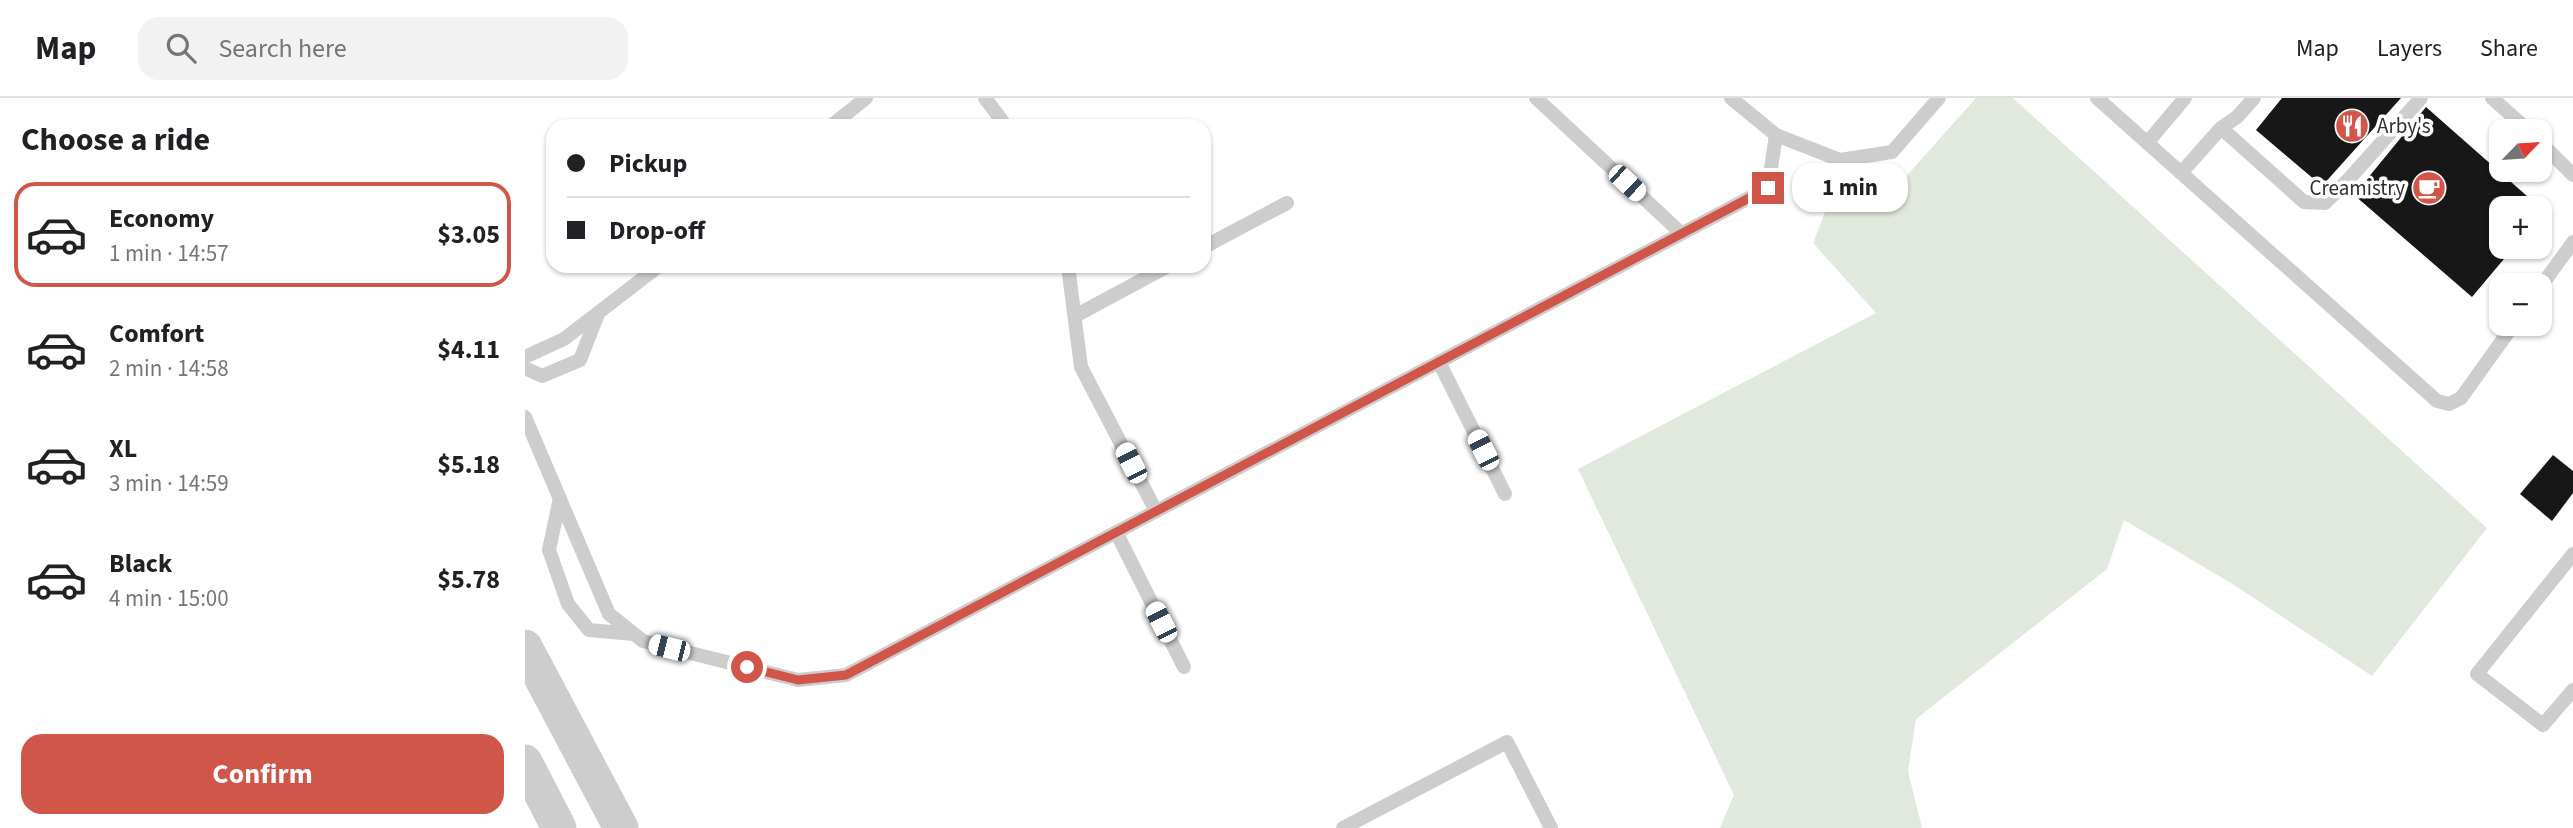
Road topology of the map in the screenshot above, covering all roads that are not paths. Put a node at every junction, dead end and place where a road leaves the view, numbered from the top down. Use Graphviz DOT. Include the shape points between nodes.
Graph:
graph roads {
  1 [pos="866,98"];
  2 [pos="985,98"];
  3 [pos="1536,98"];
  4 [pos="1731,98"];
  5 [pos="1939,98"];
  6 [pos="2097,98"];
  7 [pos="2185,98"];
  8 [pos="2254,98"];
  9 [pos="2421,98"];
  10 [pos="2492,98"];
  11 [pos="840,119"];
  12 [pos="1001,119"];
  13 [pos="2516,119"];
  14 [pos="2221,128"];
  15 [pos="1776,135"];
  16 [pos="2147,142"];
  17 [pos="2552,154"];
  18 [pos="2181,173"];
  19 [pos="2573,175"];
  20 [pos="1287,203"];
  21 [pos="1681,233"];
  22 [pos="2573,242"];
  23 [pos="1211,243"];
  24 [pos="650,273"];
  25 [pos="1070,273"];
  26 [pos="1155,273"];
  27 [pos="2551,273"];
  28 [pos="598,314"];
  29 [pos="1075,316"];
  30 [pos="2505,336"];
  31 [pos="525,357"];
  32 [pos="1439,362"];
  33 [pos="525,368"];
  34 [pos="525,417"];
  35 [pos="1505,494"];
  36 [pos="560,498"];
  37 [pos="1156,511"];
  38 [pos="1116,532"];
  39 [pos="2573,554"];
  40 [pos="633,634"];
  41 [pos="525,647"];
  42 [pos="1184,667"];
  43 [pos="2573,690"];
  44 [pos="525,762"];
  45 [pos="559,828"];
  46 [pos="621,828"];
  47 [pos="1343,828"];
  48 [pos="1551,828"];
  1 -- 11 [label="lane"];
  2 -- 12 [label="lane"];
  3 -- 21 [label="lane"];
  4 -- 15 [label="lane"];
  5 -- 15 [label="lane" via="1892,152 1840,160"];
  6 -- 16 [label="lane"];
  7 -- 16 [label="lane"];
  8 -- 14 [label="lane"];
  9 -- 14 [label="lane" via="2325,203 2304,202"];
  10 -- 13 [label="lane"];
  14 -- 18 [label="lane"];
  15 -- 21 [label="lane" via="1768,188"];
  16 -- 18 [label="lane"];
  17 -- 19 [label="lane"];
  18 -- 30 [label="lane" via="2437,401 2449,404 2461,398"];
  20 -- 23 [label="lane"];
  21 -- 32 [label="lane"];
  22 -- 27 [label="lane"];
  24 -- 28 [label="lane"];
  25 -- 29 [label="lane"];
  26 -- 29 [label="lane"];
  28 -- 31 [label="lane" via="564,339"];
  28 -- 33 [label="lane" via="580,360 543,376"];
  29 -- 37 [label="lane" via="1081,367"];
  32 -- 35 [label="lane"];
  32 -- 37 [label="lane"];
  34 -- 36 [label="lane"];
  36 -- 40 [label="lane" via="609,614"];
  36 -- 40 [label="lane" via="549,550 568,604 589,630"];
  37 -- 38 [label="lane"];
  38 -- 40 [label="lane" via="846,675 798,680 643,642"];
  38 -- 42 [label="lane"];
  39 -- 43 [label="lane" via="2477,674 2543,725"];
  41 -- 46 [label="street"];
  44 -- 45 [label="street"];
  47 -- 48 [label="lane" via="1507,742"];
}
